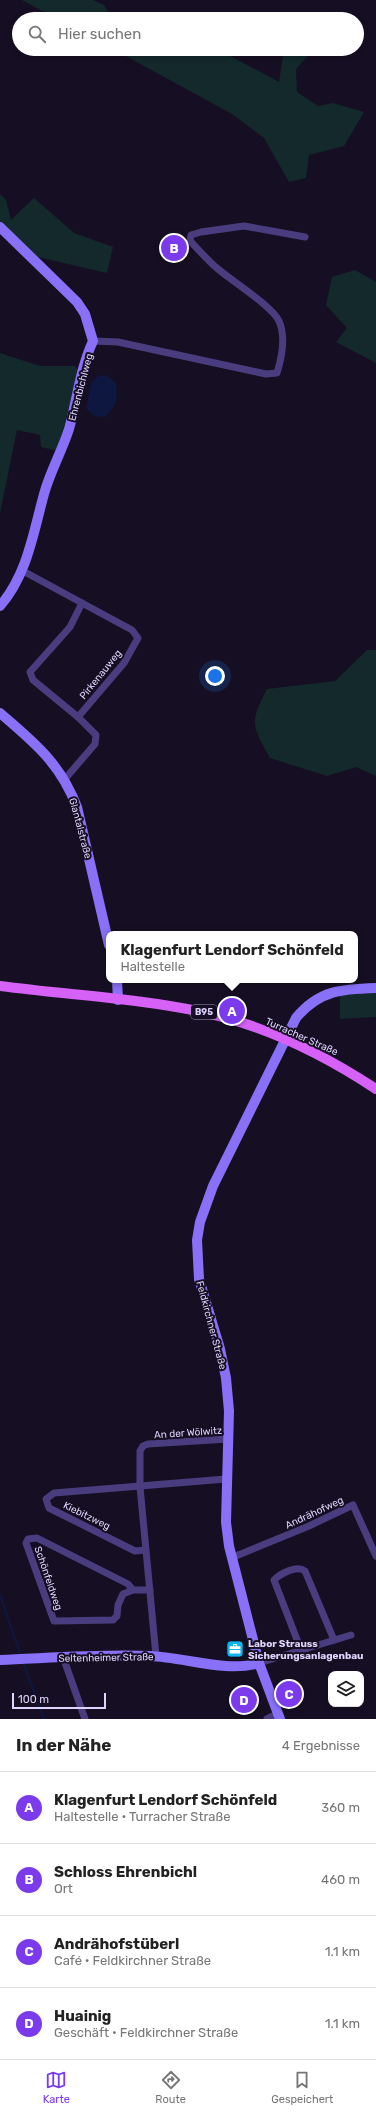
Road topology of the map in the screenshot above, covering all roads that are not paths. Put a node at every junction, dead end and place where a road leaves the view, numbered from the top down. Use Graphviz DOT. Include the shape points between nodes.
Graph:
graph roads {
  1 [pos="0,227"];
  2 [pos="305,237"];
  3 [pos="93,341"];
  4 [pos="23,571"];
  5 [pos="82,603"];
  6 [pos="0,606"];
  7 [pos="0,713"];
  8 [pos="78,717"];
  9 [pos="64,780"];
  10 [pos="106,932"];
  11 [pos="117,983"];
  12 [pos="0,986"];
  13 [pos="376,988"];
  14 [pos="118,1000"];
  15 [pos="286,1039"];
  16 [pos="376,1088"];
  17 [pos="228,1439"];
  18 [pos="226,1479"];
  19 [pos="140,1487"];
  20 [pos="146,1550"];
  21 [pos="376,1556"];
  22 [pos="231,1558"];
  23 [pos="133,1590"];
  24 [pos="150,1590"];
  25 [pos="351,1635"];
  26 [pos="334,1640"];
  27 [pos="301,1650"];
  28 [pos="156,1656"];
  29 [pos="63,1658"];
  30 [pos="0,1660"];
  31 [pos="259,1663"];
  32 [pos="279,1717"];
  33 [pos="85,1719"];
  34 [pos="267,1719"];
  1 -- 3 [label="main road" via="77,302 85,314"];
  2 -- 3 [label="street, Ehrenbichlweg" via="244,226 191,235 190,241 217,269 279,320 282,354 277,373 266,374 118,342"];
  3 -- 4 [label="main road, Ehrenbichlweg" via="85,358 68,430 46,487"];
  4 -- 5 [label="street"];
  4 -- 6 [label="main road, Ehrenbichlweg" via="13,590"];
  5 -- 8 [label="street" via="70,627 30,672 33,680"];
  5 -- 8 [label="street, Pirkenauweg" via="132,630 138,638 124,663"];
  7 -- 9 [label="main road, Glantalstraße" via="28,735 50,758"];
  8 -- 9 [label="street" via="93,730 97,739"];
  9 -- 10 [label="main road, Glantalstraße" via="77,807"];
  11 -- 14 [label="main road"];
  12 -- 14 [label="main road, Turracher Straße / B95"];
  13 -- 15 [label="main road, Feldkirchner Straße" via="349,989 319,997 306,1006 296,1018"];
  14 -- 15 [label="main road, Turracher Straße / B95" via="203,1012"];
  15 -- 16 [label="main road, Turracher Straße / B95" via="346,1069"];
  15 -- 17 [label="main road, Feldkirchner Straße" via="213,1186 200,1222 197,1240 199,1279 226,1378"];
  17 -- 18 [label="main road, Feldkirchner Straße"];
  17 -- 19 [label="street, An der Wölwitz" via="143,1446 140,1451"];
  18 -- 19 [label="street"];
  18 -- 22 [label="main road, Feldkirchner Straße" via="226,1522"];
  19 -- 20 [label="street"];
  19 -- 20 [label="street, Kiebitzweg" via="54,1493 46,1499 49,1508 136,1550"];
  20 -- 24 [label="street"];
  21 -- 22 [label="street, Andrähofweg" via="353,1505"];
  22 -- 31 [label="main road, Feldkirchner Straße"];
  23 -- 23 [label="street, Schönfeldweg" via="128,1584 37,1538 28,1539 26,1543 54,1621 113,1620 117,1616 123,1594"];
  23 -- 24 [label="street"];
  24 -- 28 [label="street"];
  25 -- 26 [label="street"];
  26 -- 27 [label="street"];
  26 -- 27 [label="street" via="305,1571 296,1569 274,1580"];
  27 -- 31 [label="street"];
  28 -- 29 [label="main road, Seltenheimer Straße"];
  28 -- 31 [label="main road, Seltenheimer Straße" via="243,1667"];
  29 -- 30 [label="main road, Seltenheimer Straße"];
  29 -- 33 [label="street"];
  31 -- 32 [label="main road, Feldkirchner Straße"];
  32 -- 34 [label="street"];
}
